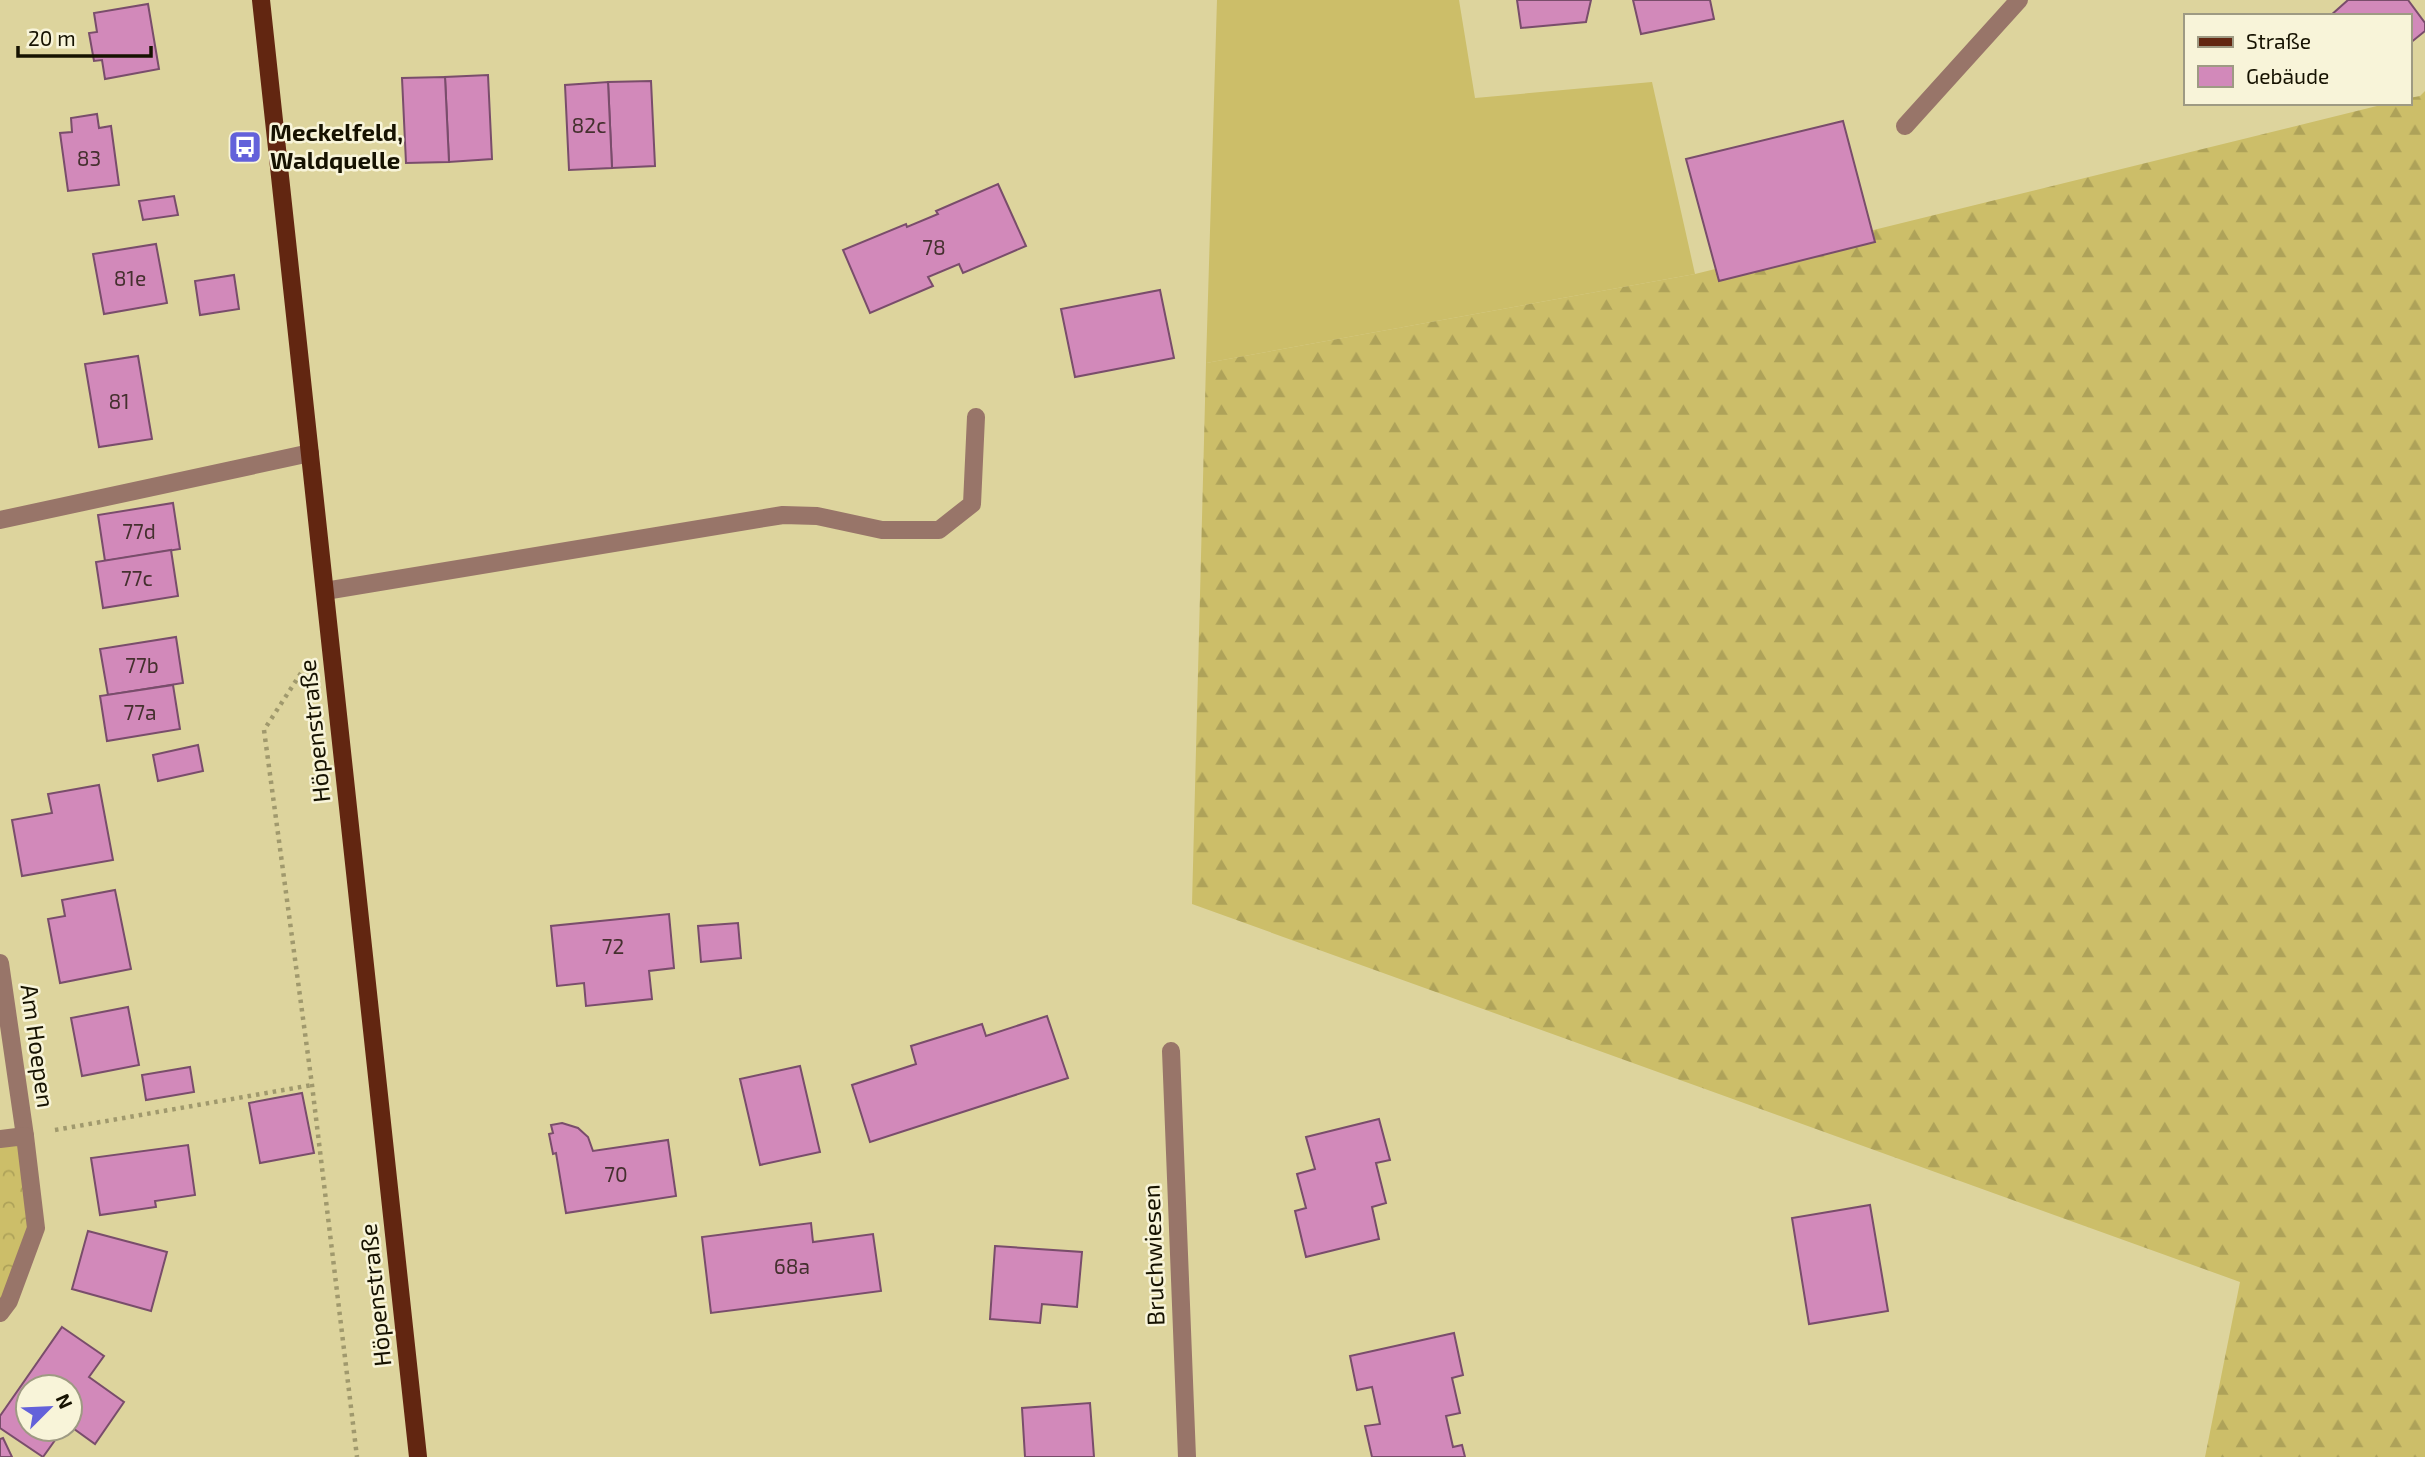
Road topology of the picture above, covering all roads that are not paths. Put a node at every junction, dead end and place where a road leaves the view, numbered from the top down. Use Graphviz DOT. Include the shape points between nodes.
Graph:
graph roads {
  1 [pos="261,0"];
  2 [pos="2019,0"];
  3 [pos="1905,126"];
  4 [pos="976,417"];
  5 [pos="310,453"];
  6 [pos="0,520"];
  7 [pos="325,591"];
  8 [pos="0,963"];
  9 [pos="1171,1051"];
  10 [pos="25,1136"];
  11 [pos="0,1139"];
  12 [pos="0,1314"];
  13 [pos="418,1457"];
  14 [pos="1187,1457"];
  1 -- 5 [label="main road, Höpenstraße"];
  2 -- 3 [label="street"];
  4 -- 7 [label="street" via="972,505 939,530 882,530 817,516 783,515"];
  5 -- 6 [label="street"];
  5 -- 7 [label="main road, Höpenstraße"];
  7 -- 13 [label="main road, Höpenstraße"];
  8 -- 10 [label="street, Am Hoepen"];
  9 -- 14 [label="street, Bruchwiesen"];
  10 -- 11 [label="street"];
  10 -- 12 [label="street, Am Hoepen" via="36,1228"];
}
